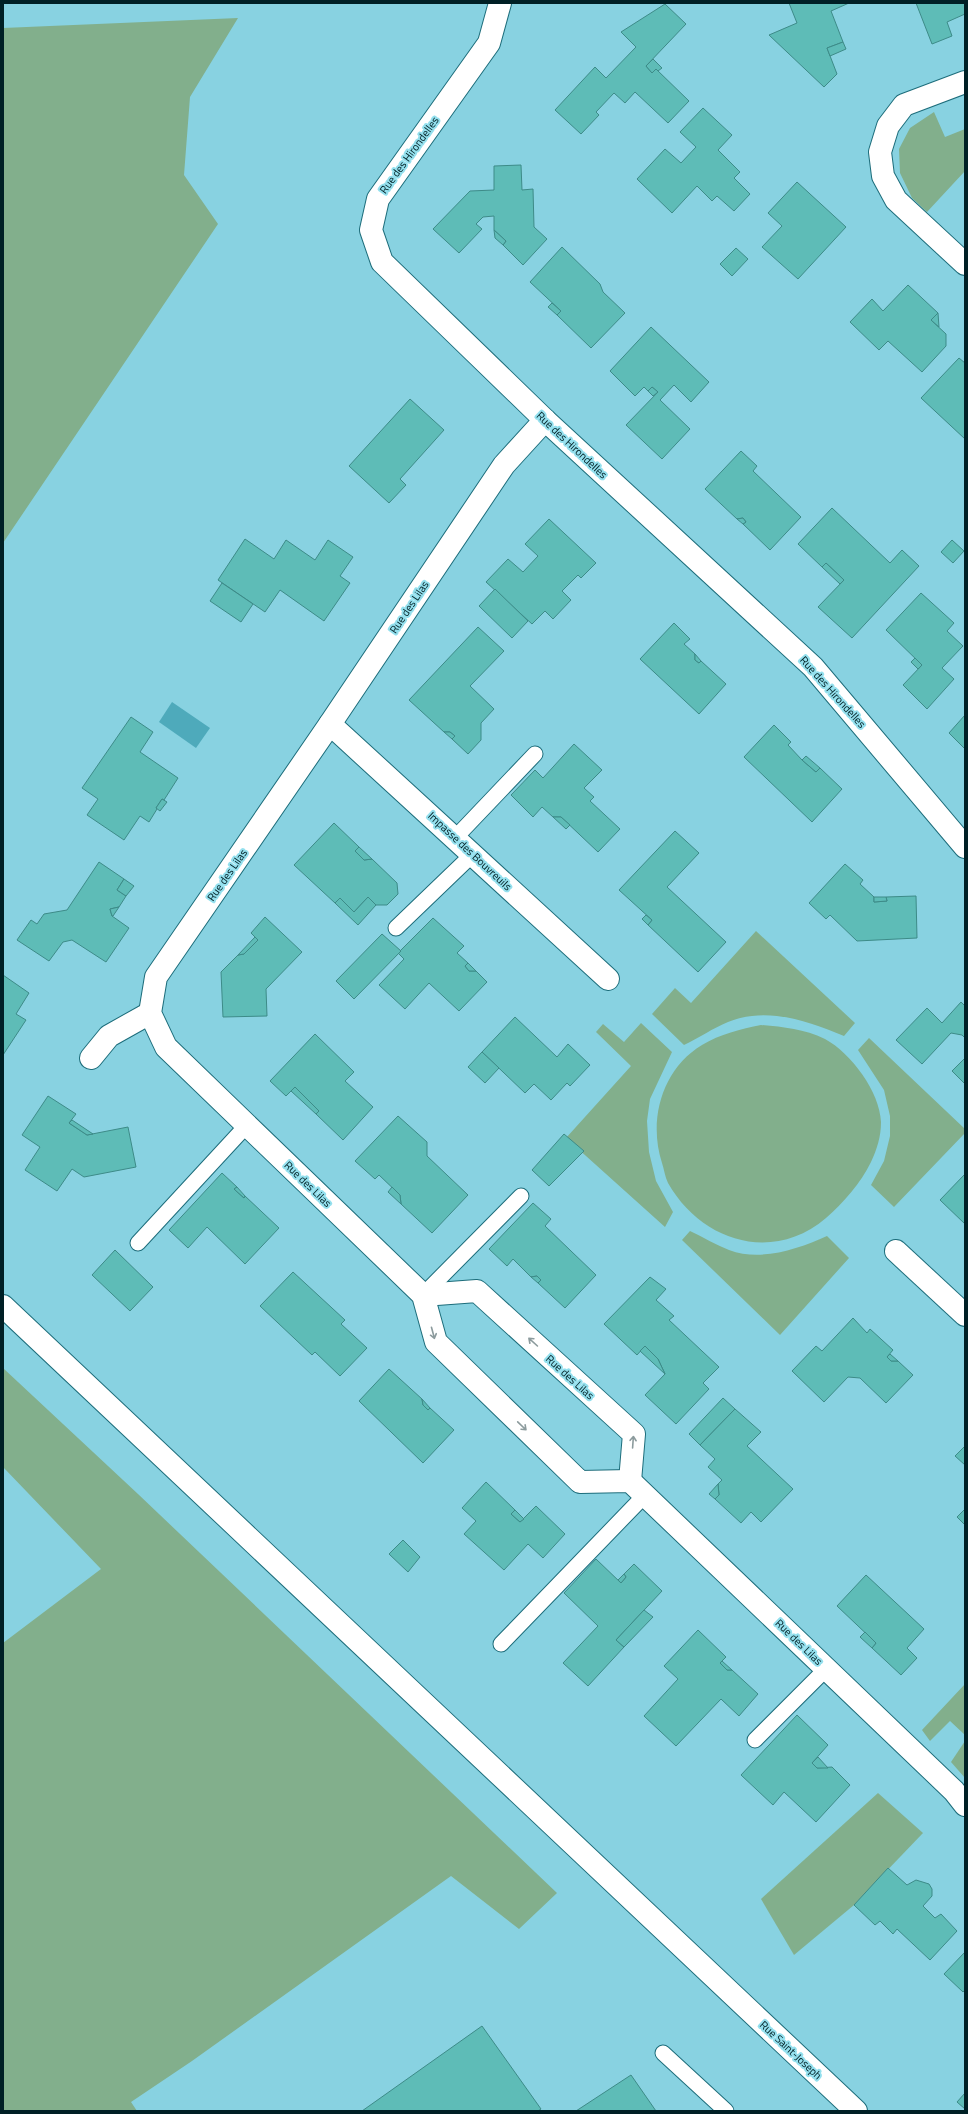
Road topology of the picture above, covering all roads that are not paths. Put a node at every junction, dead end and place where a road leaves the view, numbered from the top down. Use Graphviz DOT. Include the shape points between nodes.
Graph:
graph roads {
  1 [pos="500,3"];
  2 [pos="965,82"];
  3 [pos="965,264"];
  4 [pos="545,420"];
  5 [pos="330,724"];
  6 [pos="535,754"];
  7 [pos="455,838"];
  8 [pos="965,846"];
  9 [pos="473,854"];
  10 [pos="396,928"];
  11 [pos="608,979"];
  12 [pos="150,1013"];
  13 [pos="91,1058"];
  14 [pos="247,1125"];
  15 [pos="521,1196"];
  16 [pos="138,1243"];
  17 [pos="896,1251"];
  18 [pos="423,1295"];
  19 [pos="3,1306"];
  20 [pos="965,1315"];
  21 [pos="638,1488"];
  22 [pos="501,1644"];
  23 [pos="826,1669"];
  24 [pos="754,1740"];
  25 [pos="965,1805"];
  26 [pos="663,2053"];
  27 [pos="726,2111"];
  28 [pos="856,2111"];
  1 -- 4 [label="street, Rue des Hirondelles" via="489,43 378,199 371,230 382,262"];
  2 -- 3 [label="street" via="904,105 888,126 880,152 883,176 896,200"];
  4 -- 5 [label="street, Rue des Lilas" via="504,465"];
  4 -- 8 [label="street, Rue des Hirondelles" via="813,667"];
  5 -- 7 [label="street, Impasse des Bouvreuils"];
  5 -- 12 [label="street, Rue des Lilas" via="156,977"];
  6 -- 7 [label="lane"];
  7 -- 9 [label="street, Impasse des Bouvreuils"];
  9 -- 10 [label="lane"];
  9 -- 11 [label="street, Impasse des Bouvreuils"];
  12 -- 13 [label="street" via="109,1036"];
  12 -- 14 [label="street, Rue des Lilas" via="166,1047"];
  14 -- 16 [label="lane"];
  14 -- 18 [label="street, Rue des Lilas"];
  15 -- 18 [label="lane"];
  17 -- 20 [label="street"];
  18 -- 21 [label="street, one-way" via="436,1342 580,1482"];
  21 -- 18 [label="street, Rue des Lilas, one-way" via="634,1434 477,1292"];
  19 -- 28 [label="street, Rue Saint-Joseph"];
  21 -- 22 [label="lane"];
  21 -- 23 [label="street, Rue des Lilas"];
  23 -- 24 [label="lane"];
  23 -- 25 [label="street, Rue des Lilas" via="954,1791"];
  26 -- 27 [label="lane"];
}
